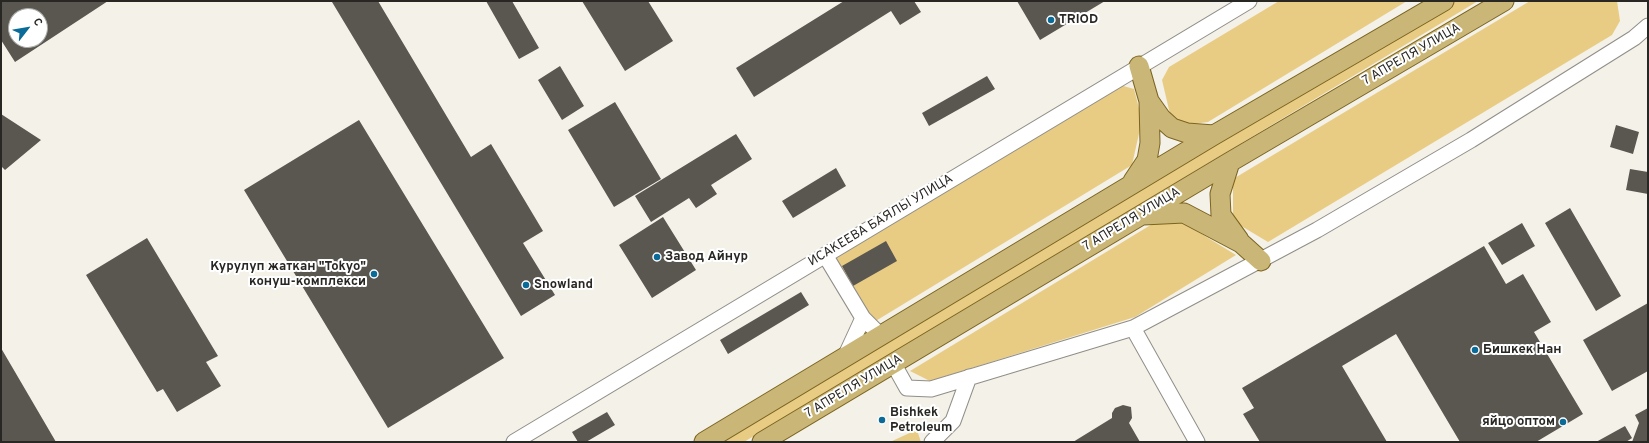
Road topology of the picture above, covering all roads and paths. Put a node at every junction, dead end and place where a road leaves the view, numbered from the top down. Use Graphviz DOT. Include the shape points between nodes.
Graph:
graph roads {
  1 [pos="1248,1"];
  2 [pos="1444,1"];
  3 [pos="1504,1"];
  4 [pos="1648,26"];
  5 [pos="1139,66"];
  6 [pos="1149,101"];
  7 [pos="1214,135"];
  8 [pos="1230,162"];
  9 [pos="1130,186"];
  10 [pos="1140,216"];
  11 [pos="1241,243"];
  12 [pos="825,254"];
  13 [pos="1261,261"];
  14 [pos="863,318"];
  15 [pos="1133,328"];
  16 [pos="880,335"];
  17 [pos="845,357"];
  18 [pos="893,364"];
  19 [pos="969,377"];
  20 [pos="514,442"];
  21 [pos="704,442"];
  22 [pos="762,442"];
  23 [pos="932,442"];
  24 [pos="1197,442"];
  1 -- 5 [label="street, ИСАКЕЕВА БАЯЛЫ УЛИЦА"];
  2 -- 7 [label="main road"];
  3 -- 8 [label="main road, 7 АПРЕЛЯ УЛИЦА"];
  4 -- 13 [label="street" via="1634,38 1471,140"];
  5 -- 6 [label="main road"];
  5 -- 12 [label="street, ИСАКЕЕВА БАЯЛЫ УЛИЦА"];
  6 -- 7 [label="main road" via="1172,128 1187,133"];
  6 -- 9 [label="main road" via="1150,144 1147,160"];
  7 -- 9 [label="main road"];
  8 -- 10 [label="main road, 7 АПРЕЛЯ УЛИЦА"];
  8 -- 11 [label="main road" via="1220,194 1221,215"];
  9 -- 16 [label="main road"];
  10 -- 11 [label="main road" via="1184,213"];
  10 -- 18 [label="main road, 7 АПРЕЛЯ УЛИЦА"];
  11 -- 13 [label="main road"];
  12 -- 14 [label="street"];
  12 -- 20 [label="street, ИСАКЕЕВА БАЯЛЫ УЛИЦА"];
  13 -- 15 [label="street"];
  14 -- 16 [label="street"];
  14 -- 17 [label="street"];
  15 -- 19 [label="street"];
  15 -- 24 [label="street"];
  16 -- 17 [label="main road"];
  17 -- 21 [label="main road"];
  18 -- 19 [label="street" via="907,388 931,389"];
  18 -- 22 [label="main road, 7 АПРЕЛЯ УЛИЦА"];
  19 -- 23 [label="street" via="953,421"];
}
